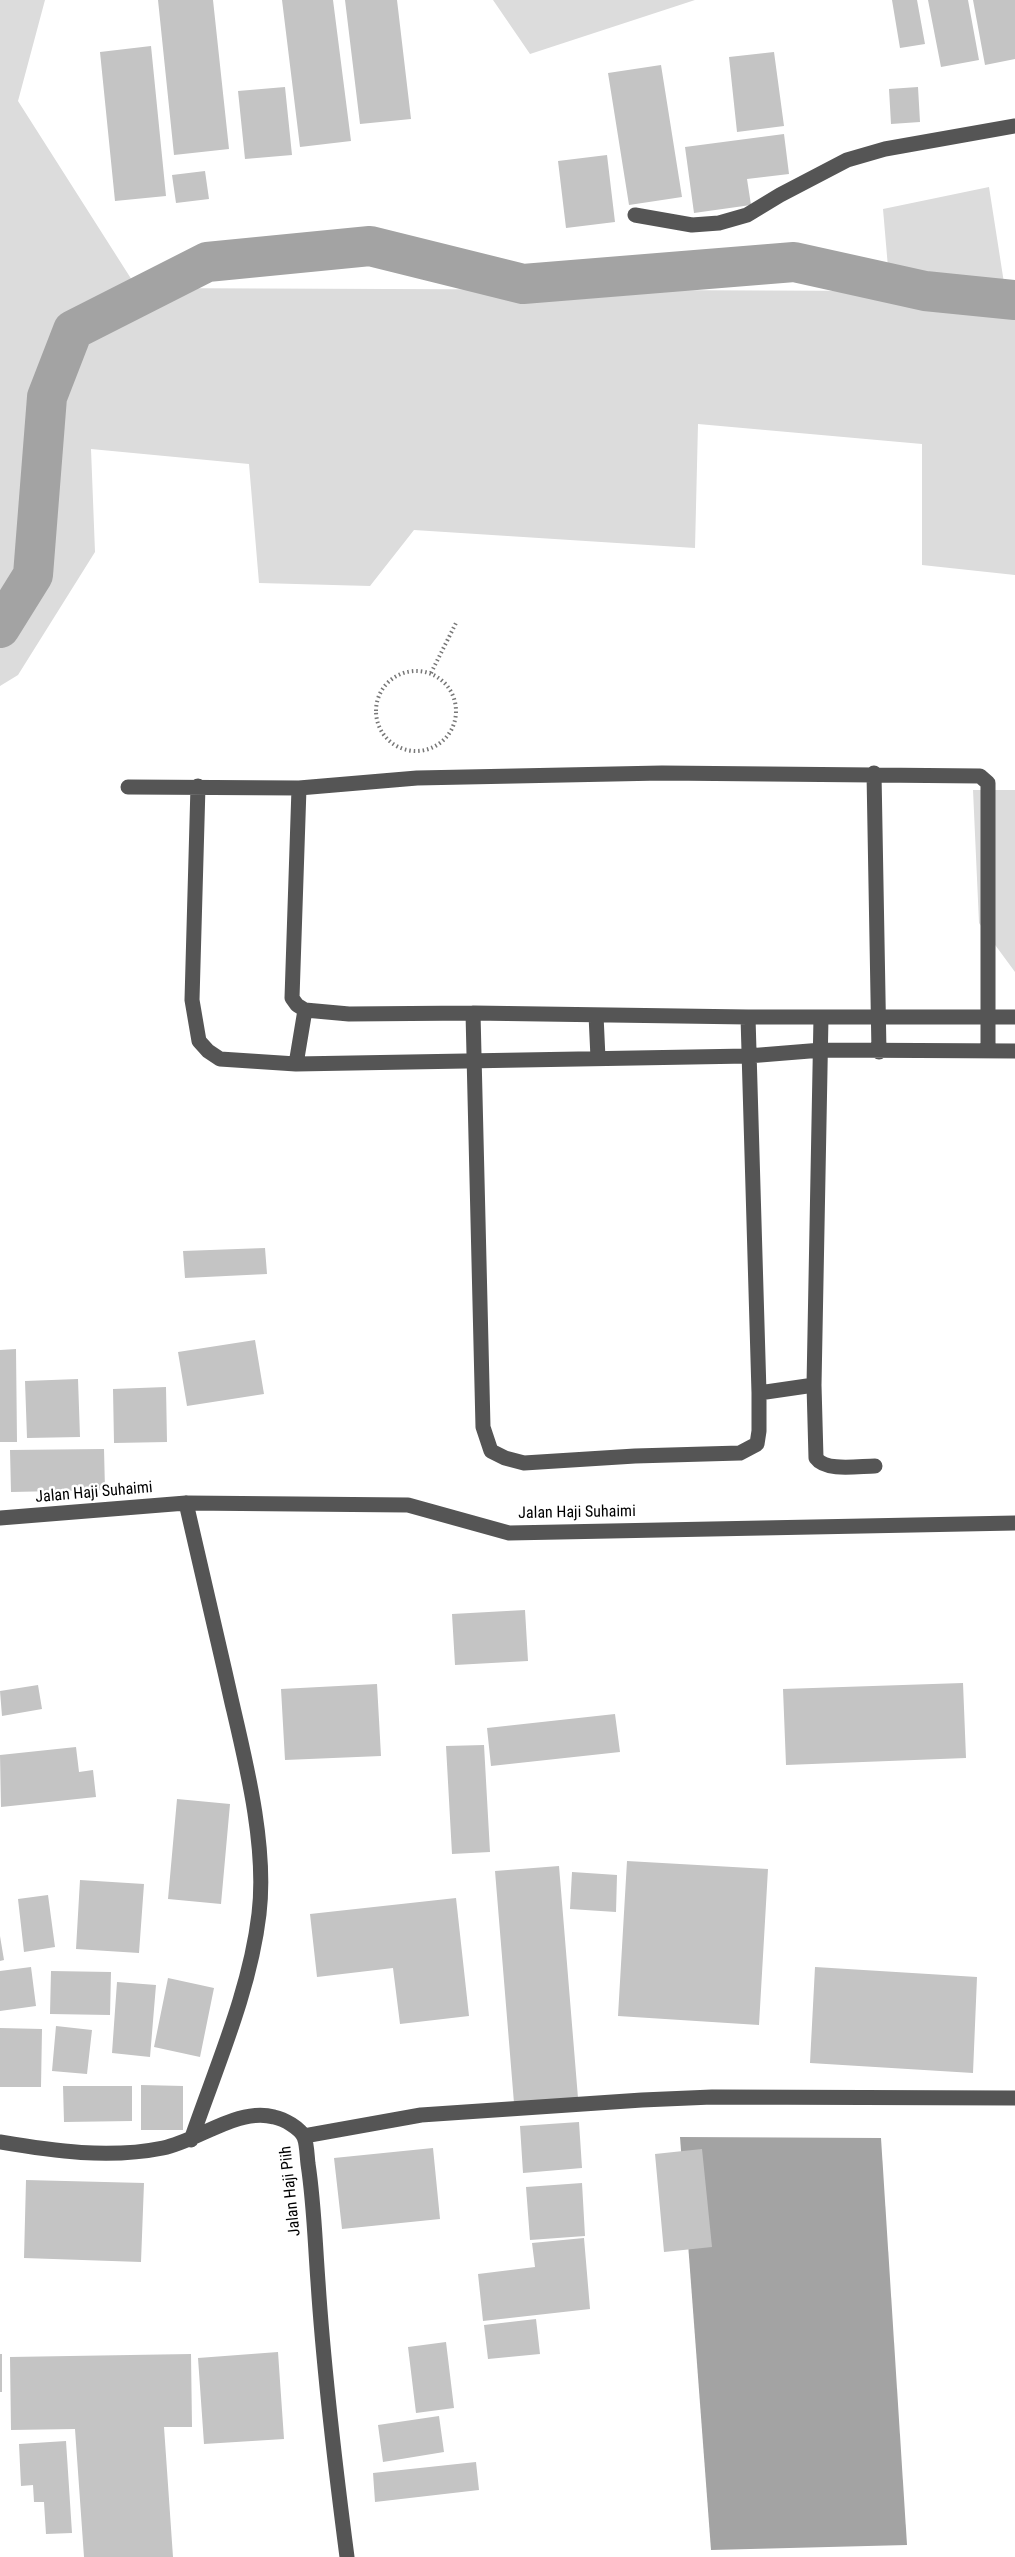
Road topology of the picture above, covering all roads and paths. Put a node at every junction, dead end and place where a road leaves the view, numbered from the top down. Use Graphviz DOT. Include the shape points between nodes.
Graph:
graph roads {
  1 [pos="1015,126"];
  2 [pos="635,215"];
  3 [pos="456,623"];
  4 [pos="431,674"];
  5 [pos="874,773"];
  6 [pos="198,786"];
  7 [pos="128,787"];
  8 [pos="299,788"];
  9 [pos="305,1010"];
  10 [pos="472,1013"];
  11 [pos="596,1015"];
  12 [pos="879,1016"];
  13 [pos="748,1017"];
  14 [pos="821,1017"];
  15 [pos="986,1017"];
  16 [pos="1015,1017"];
  17 [pos="822,1050"];
  18 [pos="988,1051"];
  19 [pos="1015,1051"];
  20 [pos="879,1052"];
  21 [pos="748,1056"];
  22 [pos="598,1058"];
  23 [pos="473,1060"];
  24 [pos="296,1064"];
  25 [pos="814,1385"];
  26 [pos="759,1393"];
  27 [pos="875,1466"];
  28 [pos="186,1503"];
  29 [pos="0,1518"];
  30 [pos="1015,1523"];
  31 [pos="1015,2098"];
  32 [pos="304,2136"];
  33 [pos="191,2140"];
  34 [pos="0,2142"];
  35 [pos="347,2557"];
  1 -- 2 [label="street" via="885,149 847,160 747,215 719,223 692,225"];
  3 -- 4 [label="path"];
  4 -- 4 [label="path" via="444,682 453,695 454,726 446,739 432,748 417,752 402,749 388,740 380,727 376,712 379,696 401,674"];
  5 -- 8 [label="street" via="662,772 452,777"];
  5 -- 12 [label="street"];
  5 -- 15 [label="street" via="980,776 988,783"];
  6 -- 7 [label="street"];
  6 -- 8 [label="street"];
  6 -- 24 [label="street" via="192,1000 199,1041 220,1059"];
  8 -- 9 [label="street" via="292,998"];
  9 -- 10 [label="street" via="350,1014"];
  9 -- 24 [label="street"];
  10 -- 11 [label="street"];
  10 -- 23 [label="street"];
  11 -- 13 [label="street"];
  11 -- 22 [label="street"];
  12 -- 14 [label="street"];
  12 -- 15 [label="street"];
  12 -- 20 [label="street"];
  13 -- 14 [label="street"];
  13 -- 21 [label="street"];
  14 -- 17 [label="street"];
  15 -- 16 [label="street"];
  15 -- 18 [label="street"];
  17 -- 20 [label="street"];
  17 -- 21 [label="street"];
  17 -- 25 [label="street"];
  18 -- 19 [label="street"];
  18 -- 20 [label="street"];
  21 -- 22 [label="street"];
  21 -- 26 [label="street"];
  22 -- 23 [label="street"];
  23 -- 24 [label="street"];
  23 -- 26 [label="street" via="483,1427 491,1451 524,1463 740,1453 757,1444"];
  25 -- 26 [label="street"];
  25 -- 27 [label="street" via="816,1458 820,1464"];
  28 -- 29 [label="street, Jalan Haji Suhaimi"];
  28 -- 30 [label="street, Jalan Haji Suhaimi" via="408,1505 509,1533"];
  28 -- 33 [label="street" via="247,1768 261,1870 254,1945"];
  31 -- 32 [label="street" via="642,2100 421,2115"];
  32 -- 33 [label="street, Jalan Haji Piih" via="274,2117 255,2117 238,2118"];
  32 -- 35 [label="street, Jalan Haji Piih" via="312,2189 330,2424"];
  33 -- 34 [label="street, Jalan Haji Piih" via="162,2148 95,2153"];
}
